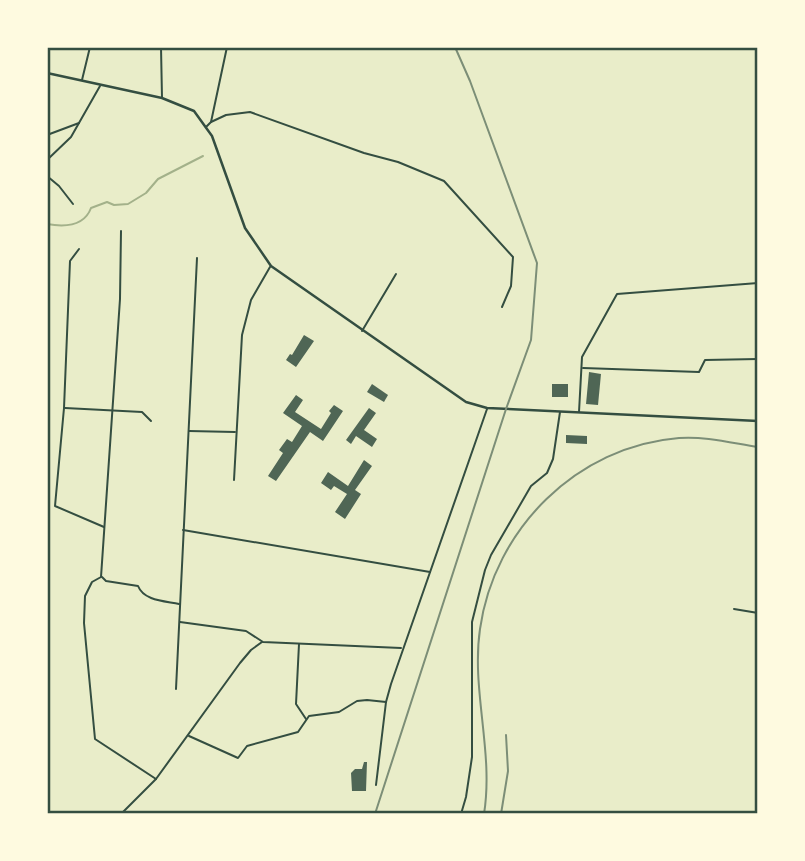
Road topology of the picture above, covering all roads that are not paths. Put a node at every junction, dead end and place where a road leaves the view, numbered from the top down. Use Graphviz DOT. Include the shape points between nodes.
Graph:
graph roads {
  1 [pos="90,47"];
  2 [pos="161,47"];
  3 [pos="227,47"];
  4 [pos="47,73"];
  5 [pos="82,82"];
  6 [pos="100,86"];
  7 [pos="162,98"];
  8 [pos="211,122"];
  9 [pos="80,123"];
  10 [pos="206,127"];
  11 [pos="47,135"];
  12 [pos="47,160"];
  13 [pos="47,176"];
  14 [pos="73,204"];
  15 [pos="121,231"];
  16 [pos="79,248"];
  17 [pos="197,258"];
  18 [pos="271,266"];
  19 [pos="396,274"];
  20 [pos="758,283"];
  21 [pos="502,307"];
  22 [pos="362,331"];
  23 [pos="758,359"];
  24 [pos="582,368"];
  25 [pos="64,408"];
  26 [pos="487,408"];
  27 [pos="113,410"];
  28 [pos="560,411"];
  29 [pos="579,412"];
  30 [pos="152,421"];
  31 [pos="758,421"];
  32 [pos="188,430"];
  33 [pos="235,432"];
  34 [pos="234,480"];
  35 [pos="105,528"];
  36 [pos="182,530"];
  37 [pos="431,572"];
  38 [pos="101,577"];
  39 [pos="180,604"];
  40 [pos="734,609"];
  41 [pos="758,613"];
  42 [pos="180,622"];
  43 [pos="263,642"];
  44 [pos="299,643"];
  45 [pos="402,648"];
  46 [pos="176,690"];
  47 [pos="386,702"];
  48 [pos="307,721"];
  49 [pos="188,735"];
  50 [pos="156,779"];
  51 [pos="376,785"];
  52 [pos="121,814"];
  53 [pos="461,814"];
  1 -- 5 [label="street"];
  2 -- 7 [label="street"];
  3 -- 8 [label="street"];
  4 -- 5 [label="street"];
  5 -- 6 [label="street"];
  6 -- 7 [label="street"];
  6 -- 9 [label="street"];
  7 -- 10 [label="street" via="194,111"];
  8 -- 10 [label="street"];
  8 -- 21 [label="street" via="250,112 444,181 513,257 511,286"];
  9 -- 11 [label="street"];
  9 -- 12 [label="street"];
  10 -- 18 [label="street" via="245,228"];
  13 -- 14 [label="street"];
  15 -- 27 [label="street"];
  16 -- 25 [label="street" via="70,261"];
  17 -- 32 [label="street"];
  18 -- 22 [label="street"];
  18 -- 33 [label="street" via="251,300 242,335"];
  19 -- 22 [label="street"];
  20 -- 24 [label="street" via="617,294 582,356"];
  22 -- 26 [label="street" via="466,401"];
  23 -- 24 [label="street" via="705,360 699,372"];
  24 -- 29 [label="street"];
  25 -- 27 [label="street"];
  25 -- 35 [label="street" via="55,506"];
  26 -- 28 [label="street"];
  26 -- 37 [label="street"];
  27 -- 30 [label="street" via="142,412"];
  27 -- 35 [label="street"];
  28 -- 29 [label="street"];
  28 -- 53 [label="street" via="553,459 547,473 531,486 492,555 472,622 472,757"];
  29 -- 31 [label="street"];
  32 -- 33 [label="street"];
  32 -- 36 [label="street"];
  33 -- 34 [label="street"];
  35 -- 38 [label="street"];
  36 -- 37 [label="street"];
  36 -- 39 [label="street"];
  37 -- 45 [label="street"];
  38 -- 39 [label="street" via="138,586 147,597"];
  38 -- 50 [label="street" via="92,582 85,596 94,739"];
  39 -- 42 [label="street"];
  40 -- 41 [label="street"];
  42 -- 43 [label="street" via="246,631"];
  42 -- 46 [label="street"];
  43 -- 44 [label="street"];
  43 -- 49 [label="street" via="240,663"];
  44 -- 45 [label="street"];
  44 -- 48 [label="street" via="296,704"];
  45 -- 47 [label="street"];
  47 -- 48 [label="street" via="358,701 339,712 309,716"];
  47 -- 51 [label="street"];
  48 -- 49 [label="street" via="298,732 247,746 238,758"];
  49 -- 50 [label="street"];
  50 -- 52 [label="street"];
}
